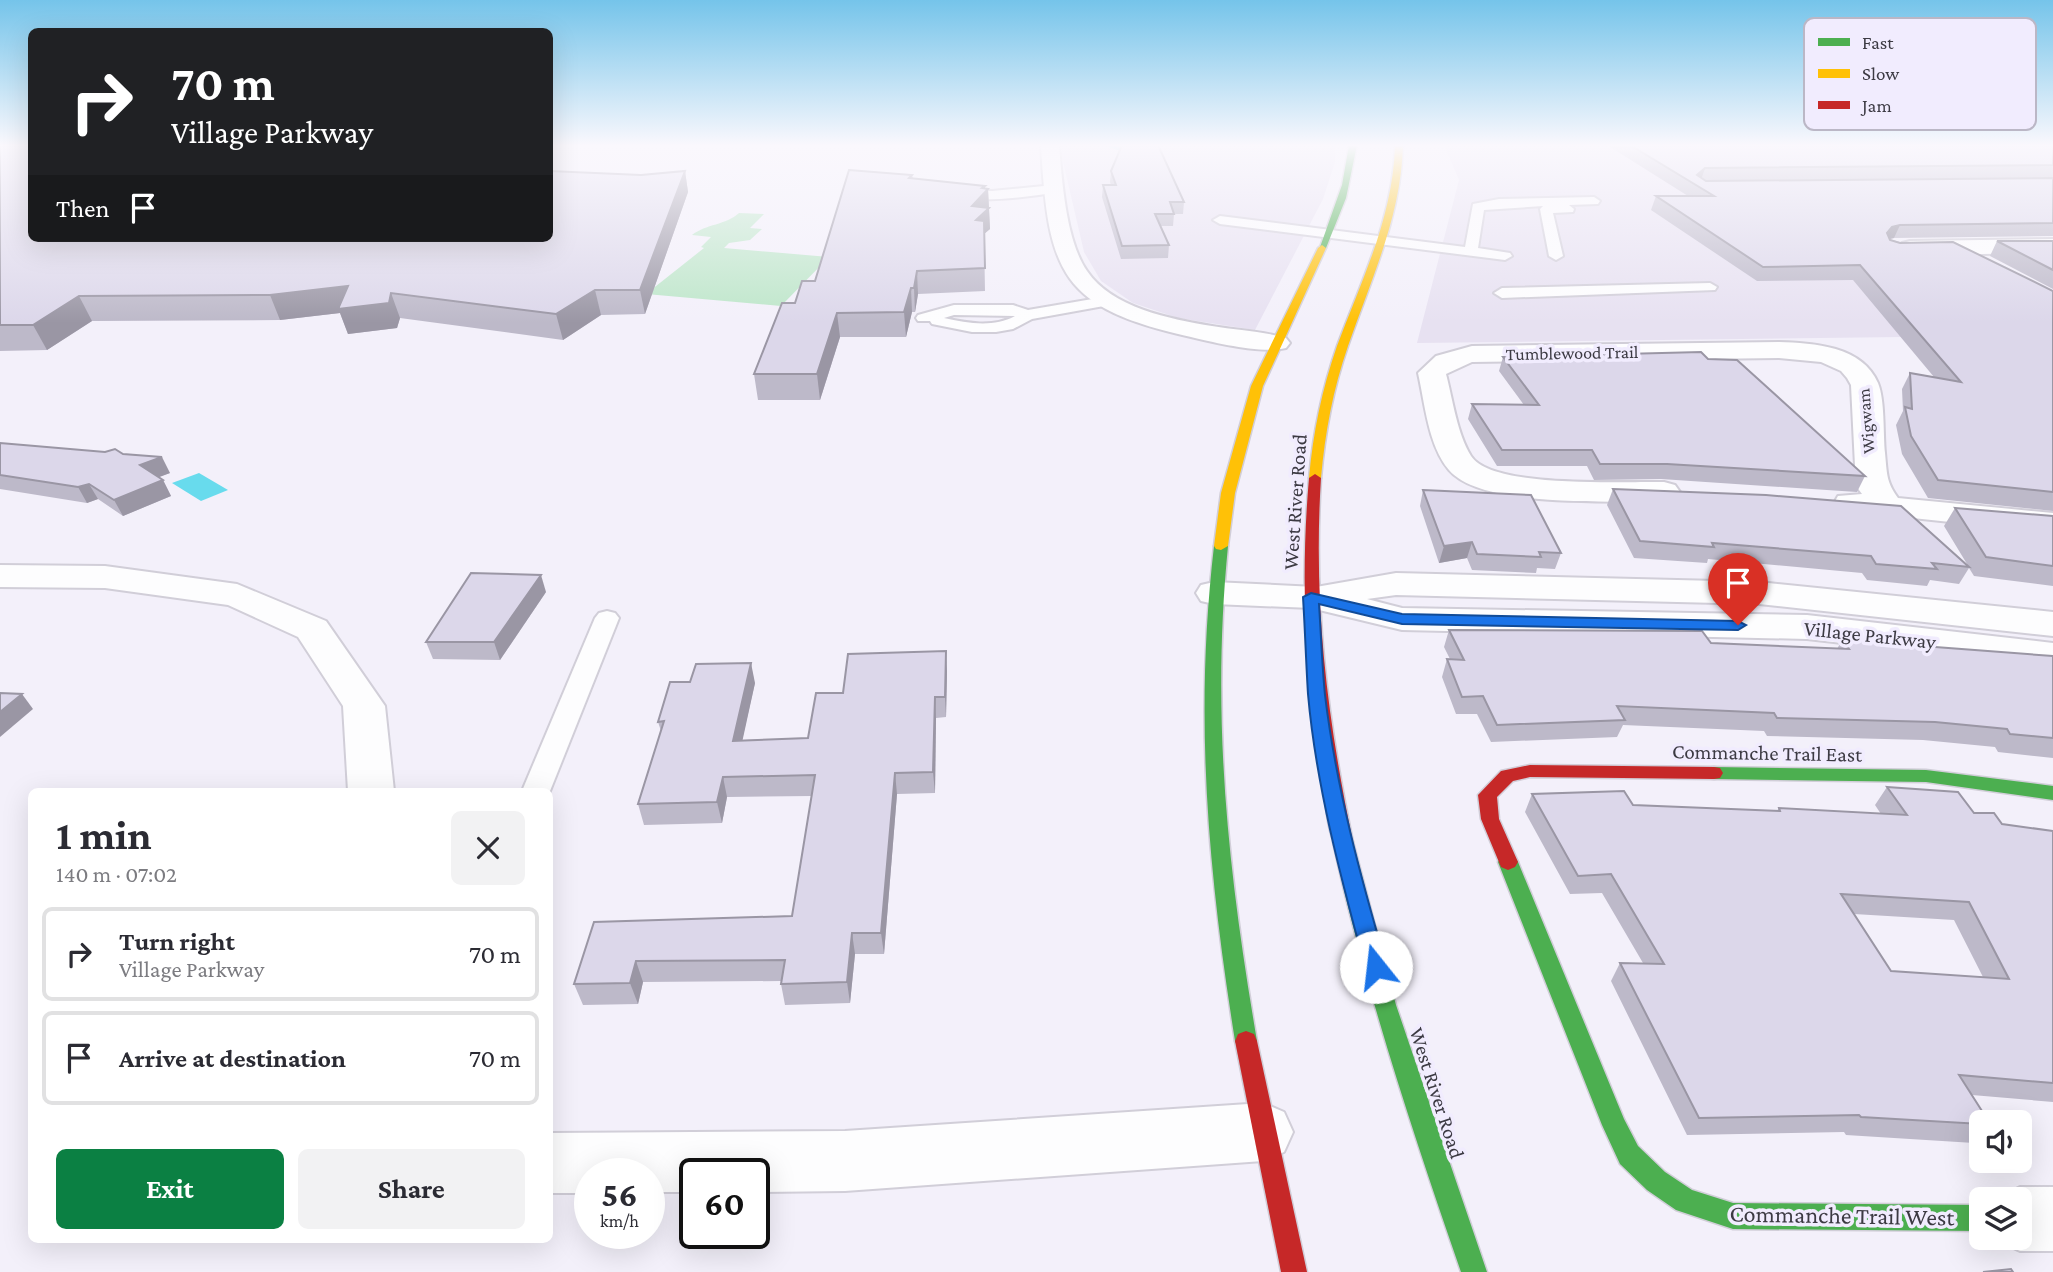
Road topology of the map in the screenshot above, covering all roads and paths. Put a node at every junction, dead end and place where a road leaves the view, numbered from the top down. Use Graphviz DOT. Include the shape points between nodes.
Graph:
graph roads {
  1 [pos="1058,204"];
  2 [pos="1341,204"];
  3 [pos="1393,204"];
  4 [pos="1492,204"];
  5 [pos="1567,204"];
  6 [pos="1220,220"];
  7 [pos="1329,233"];
  8 [pos="1383,240"];
  9 [pos="2053,246"];
  10 [pos="1950,247"];
  11 [pos="1894,248"];
  12 [pos="1471,252"];
  13 [pos="1505,256"];
  14 [pos="1556,256"];
  15 [pos="1996,271"];
  16 [pos="1710,287"];
  17 [pos="1502,293"];
  18 [pos="1110,301"];
  19 [pos="1027,315"];
  20 [pos="1277,343"];
  21 [pos="1823,355"];
  22 [pos="1698,494"];
  23 [pos="1819,501"];
  24 [pos="1887,505"];
  25 [pos="2053,523"];
  26 [pos="0,576"];
  27 [pos="1214,593"];
  28 [pos="1311,597"];
  29 [pos="607,618"];
  30 [pos="2053,624"];
  31 [pos="2053,655"];
  32 [pos="371,788"];
  33 [pos="537,788"];
  34 [pos="2053,793"];
  35 [pos="1487,795"];
  36 [pos="1263,1132"];
  37 [pos="553,1163"];
  38 [pos="1969,1218"];
  39 [pos="2032,1219"];
  40 [pos="2053,1219"];
  41 [pos="1293,1272"];
  42 [pos="1474,1272"];
  1 -- 18 [label="street" via="1076,272"];
  2 -- 7 [label="main road"];
  3 -- 8 [label="main road, West River Road"];
  4 -- 12 [label="lane" via="1478,207"];
  5 -- 14 [label="lane" via="1599,205 1546,209"];
  6 -- 7 [label="lane"];
  7 -- 8 [label="lane"];
  7 -- 20 [label="main road"];
  8 -- 12 [label="lane"];
  8 -- 28 [label="main road, West River Road" via="1347,333 1316,454"];
  9 -- 10 [label="street"];
  10 -- 11 [label="street"];
  10 -- 15 [label="street"];
  12 -- 13 [label="lane"];
  16 -- 17 [label="lane"];
  18 -- 19 [label="lane"];
  18 -- 20 [label="street" via="1132,314 1195,332"];
  19 -- 19 [label="lane" via="1013,310 954,310 924,318 989,328 1017,324"];
  20 -- 27 [label="main road" via="1235,454"];
  21 -- 22 [label="street, Tumblewood Trail" via="1779,350 1494,354 1452,358 1432,373 1455,455 1467,472 1492,484"];
  21 -- 24 [label="street, Wigwam" via="1860,373 1865,385 1872,486"];
  23 -- 24 [label="street"];
  24 -- 25 [label="street"];
  26 -- 32 [label="street" via="105,577 237,595 312,629 364,706"];
  27 -- 28 [label="street, Village Parkway"];
  27 -- 36 [label="main road" via="1211,718 1219,864 1242,1034"];
  28 -- 30 [label="street, Village Parkway" via="1394,584 1759,593"];
  28 -- 31 [label="street, Village Parkway" via="1402,619 1807,627"];
  28 -- 42 [label="main road, West River Road" via="1319,708 1352,884 1412,1089"];
  29 -- 33 [label="lane"];
  34 -- 35 [label="main road, Commanche Trail East" via="1926,776 1530,772 1507,776"];
  35 -- 38 [label="main road, Commanche Trail West" via="1490,819 1614,1125 1629,1155 1656,1181 1685,1201 1733,1216"];
  36 -- 37 [label="street" via="845,1161"];
  36 -- 41 [label="main road"];
  39 -- 40 [label="street"];
}
